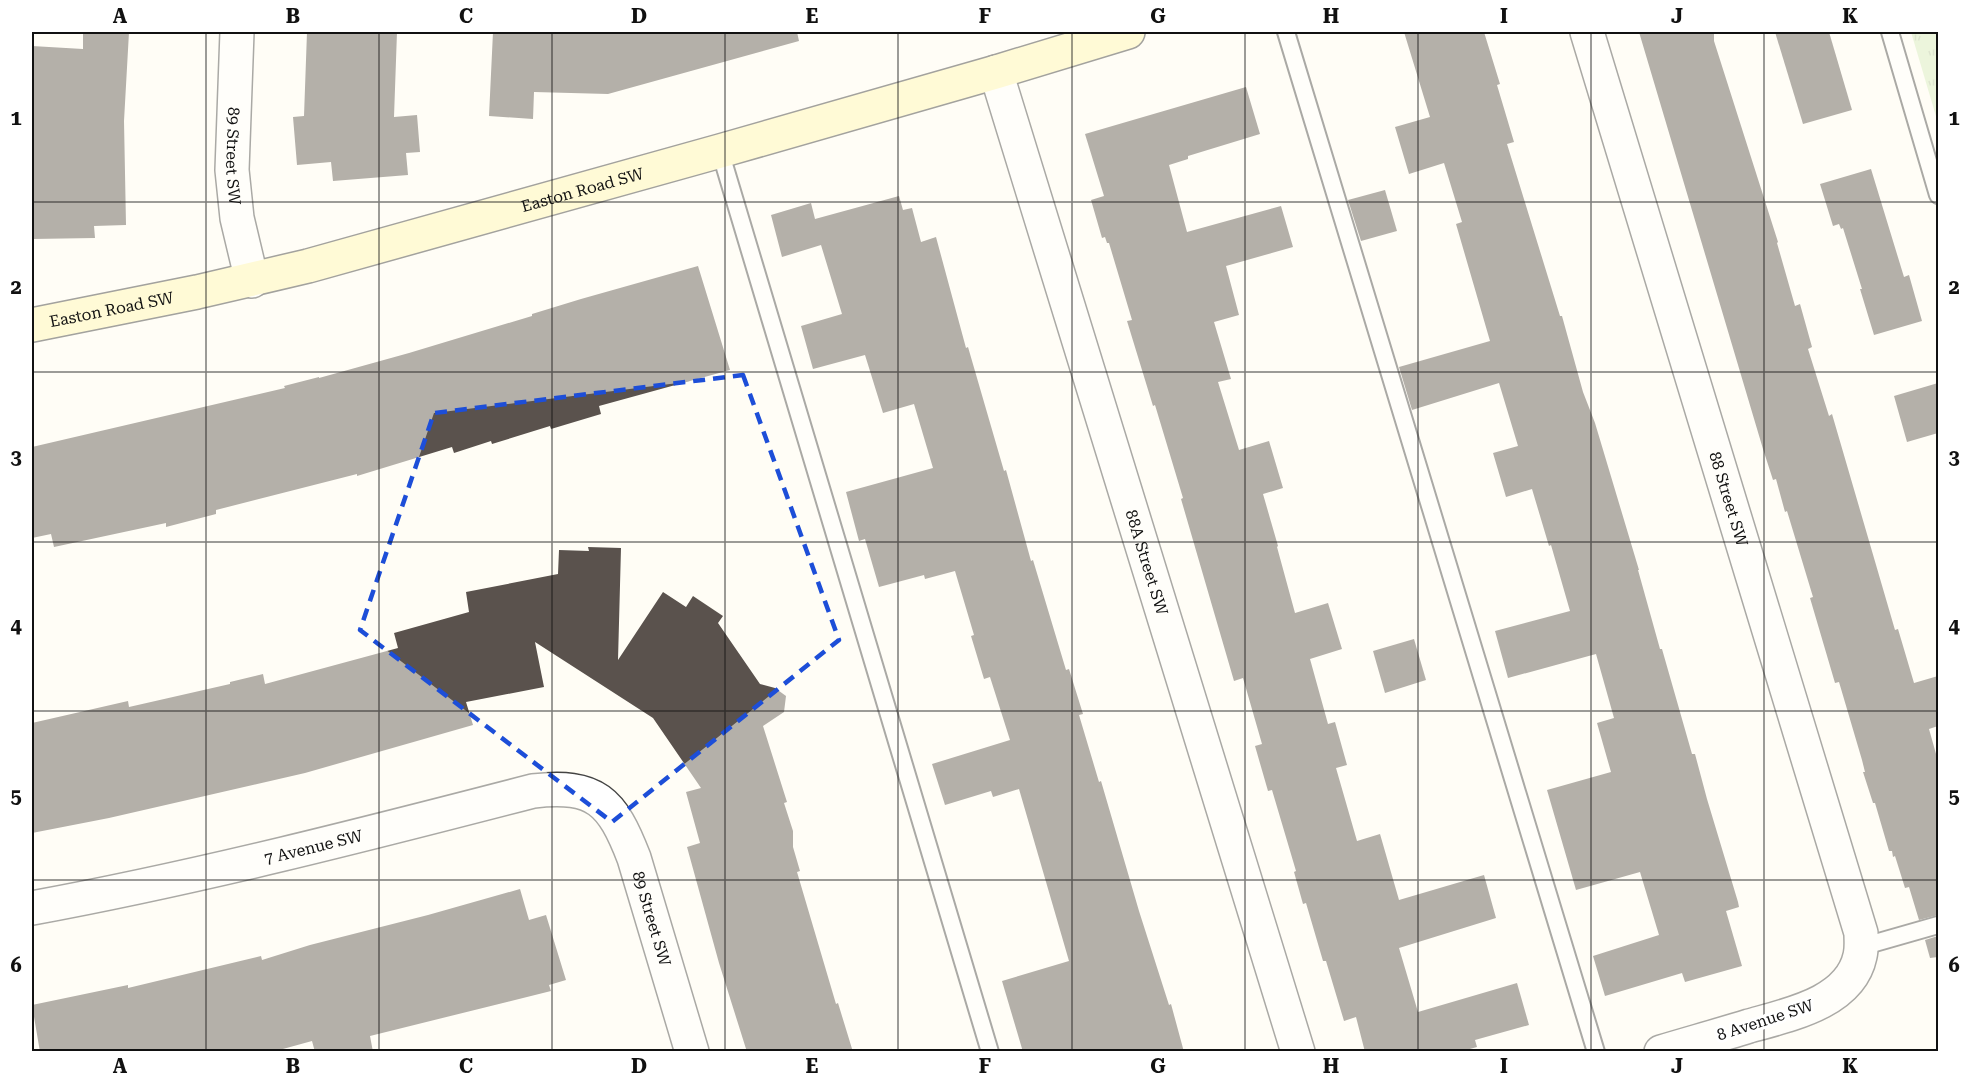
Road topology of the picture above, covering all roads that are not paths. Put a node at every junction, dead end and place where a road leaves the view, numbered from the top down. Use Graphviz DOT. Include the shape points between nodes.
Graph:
graph roads {
  1 [pos="237,32"];
  2 [pos="1128,32"];
  3 [pos="1286,32"];
  4 [pos="1587,32"];
  5 [pos="1890,32"];
  6 [pos="996,72"];
  7 [pos="720,152"];
  8 [pos="1938,195"];
  9 [pos="252,281"];
  10 [pos="32,325"];
  11 [pos="594,796"];
  12 [pos="32,908"];
  13 [pos="1938,925"];
  14 [pos="1859,957"];
  15 [pos="692,1052"];
  16 [pos="990,1052"];
  17 [pos="1298,1052"];
  18 [pos="1596,1052"];
  19 [pos="1661,1052"];
  1 -- 9 [label="street, 89 Street SW" via="232,170 237,218"];
  2 -- 6 [label="street, Easton Road SW"];
  3 -- 18 [label="lane"];
  4 -- 14 [label="street, 88 Street SW" via="1858,919"];
  5 -- 8 [label="lane"];
  6 -- 7 [label="street, Easton Road SW"];
  6 -- 17 [label="street, 88A Street SW"];
  7 -- 9 [label="street, Easton Road SW"];
  7 -- 16 [label="lane"];
  9 -- 10 [label="street, Easton Road SW"];
  11 -- 12 [label="street, 7 Avenue SW" via="558,788 533,791 303,849"];
  11 -- 15 [label="street, 89 Street SW" via="610,810 627,841"];
  13 -- 14 [label="lane"];
  14 -- 19 [label="street, 8 Avenue SW" via="1845,983 1828,998 1804,1010"];
}
